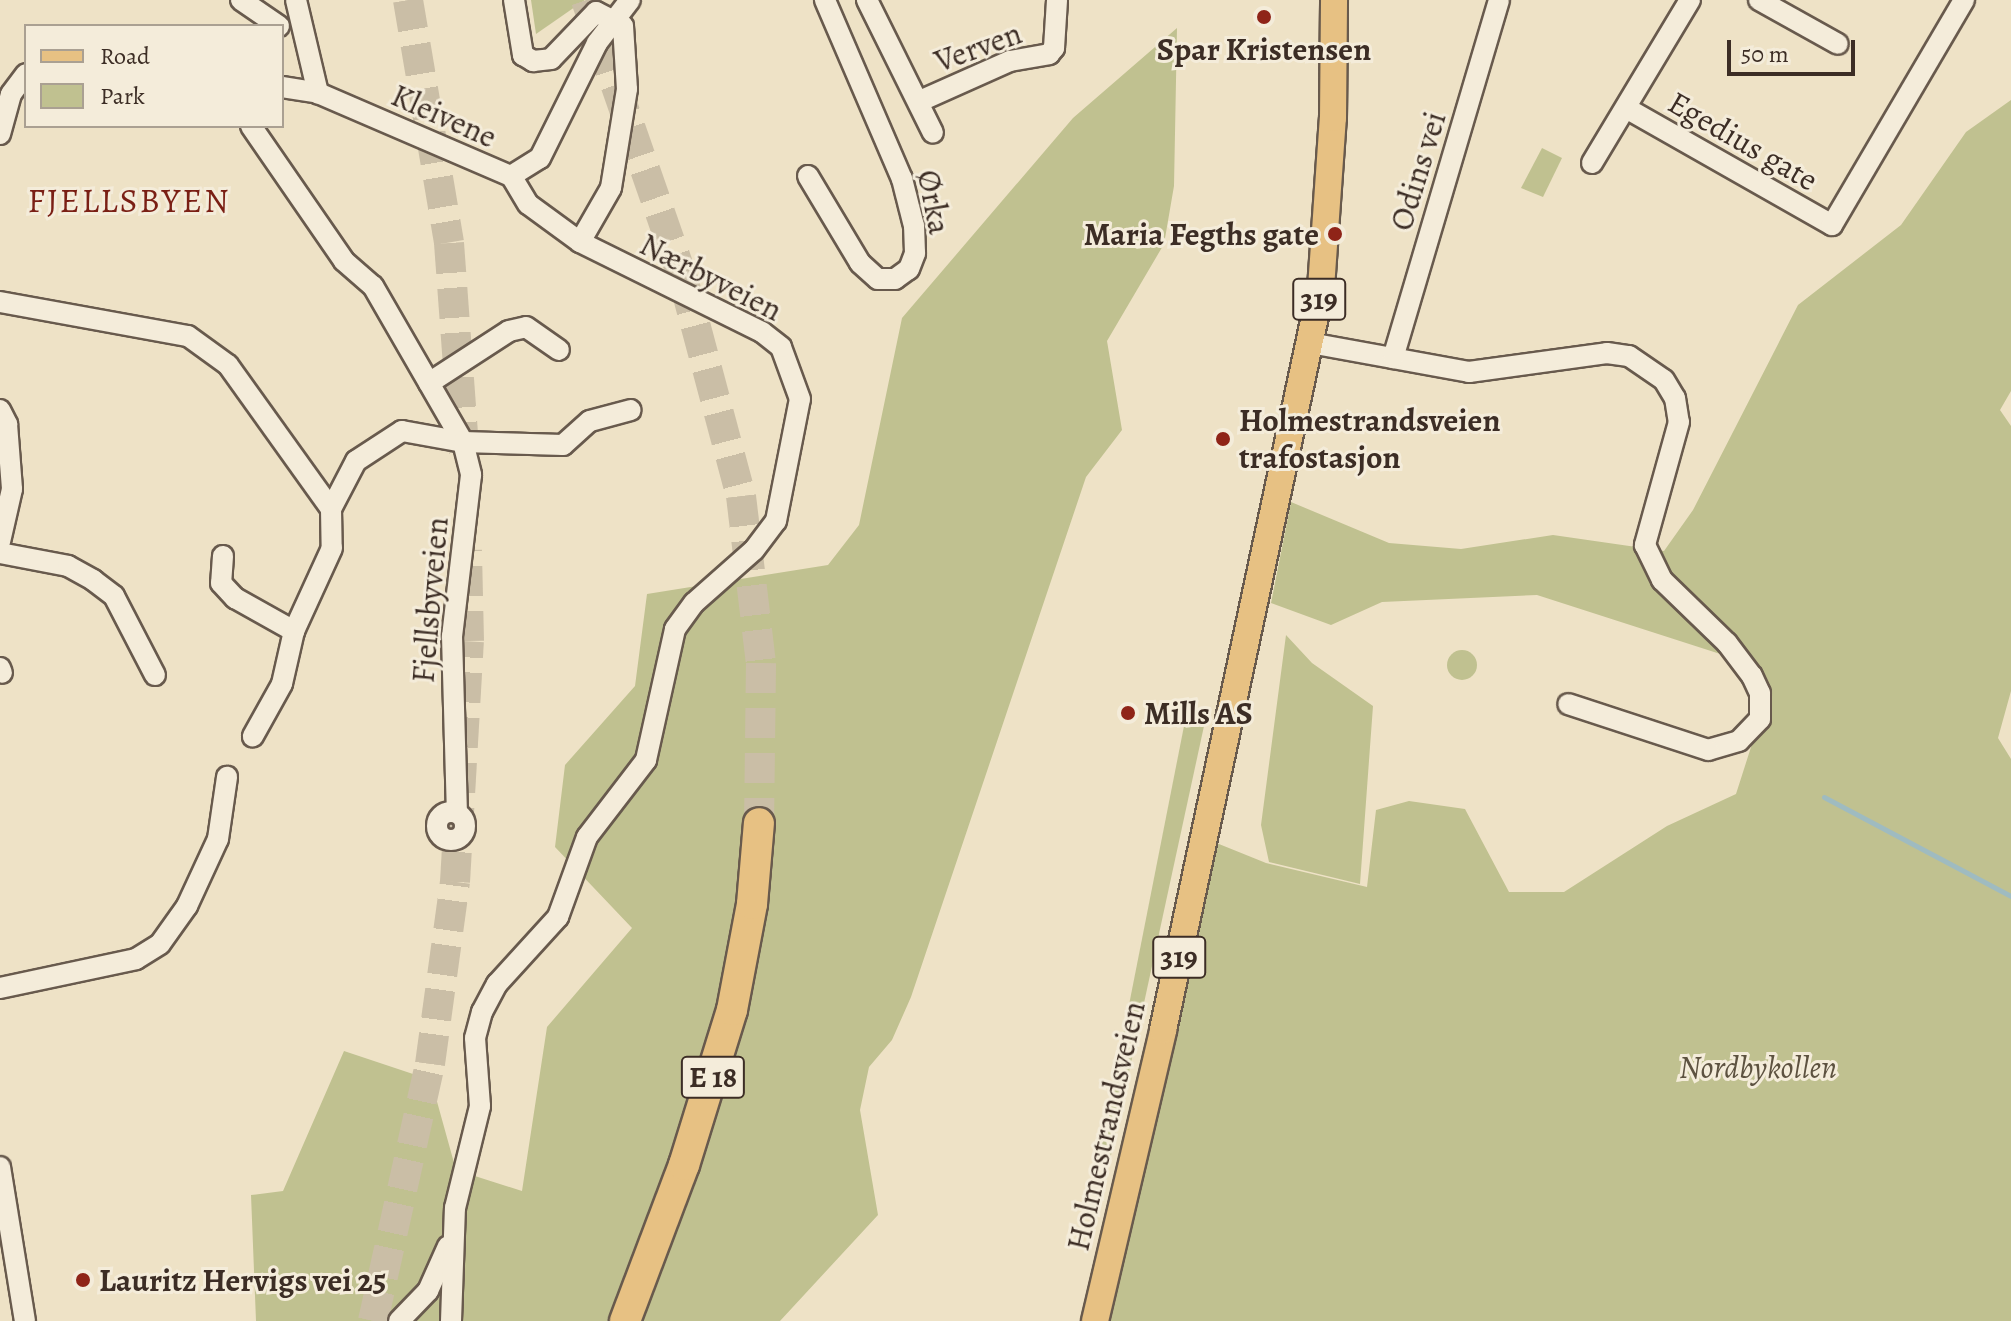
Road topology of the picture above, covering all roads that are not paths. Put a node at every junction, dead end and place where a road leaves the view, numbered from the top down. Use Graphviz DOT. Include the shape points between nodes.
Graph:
graph roads {
  1 [pos="241,0"];
  2 [pos="296,0"];
  3 [pos="514,0"];
  4 [pos="630,0"];
  5 [pos="825,0"];
  6 [pos="867,0"];
  7 [pos="1057,0"];
  8 [pos="1334,0"];
  9 [pos="1499,0"];
  10 [pos="1690,0"];
  11 [pos="1759,0"];
  12 [pos="1964,0"];
  13 [pos="615,20"];
  14 [pos="276,24"];
  15 [pos="284,29"];
  16 [pos="303,38"];
  17 [pos="1838,44"];
  18 [pos="0,67"];
  19 [pos="22,77"];
  20 [pos="284,87"];
  21 [pos="318,93"];
  22 [pos="920,101"];
  23 [pos="1626,108"];
  24 [pos="252,128"];
  25 [pos="933,133"];
  26 [pos="0,134"];
  27 [pos="1592,163"];
  28 [pos="511,176"];
  29 [pos="808,176"];
  30 [pos="580,242"];
  31 [pos="0,302"];
  32 [pos="1310,343"];
  33 [pos="559,350"];
  34 [pos="1393,358"];
  35 [pos="429,383"];
  36 [pos="0,410"];
  37 [pos="631,410"];
  38 [pos="463,442"];
  39 [pos="331,509"];
  40 [pos="0,542"];
  41 [pos="0,553"];
  42 [pos="223,556"];
  43 [pos="294,631"];
  44 [pos="155,675"];
  45 [pos="1568,704"];
  46 [pos="253,736"];
  47 [pos="227,777"];
  48 [pos="457,813"];
  49 [pos="759,823"];
  50 [pos="0,988"];
  51 [pos="0,1167"];
  52 [pos="453,1238"];
  53 [pos="25,1321"];
  54 [pos="399,1321"];
  55 [pos="451,1321"];
  56 [pos="625,1321"];
  57 [pos="1095,1321"];
  1 -- 14 [label="street"];
  2 -- 16 [label="street"];
  3 -- 13 [label="street" via="523,55 533,61 551,59 587,16 601,12"];
  4 -- 13 [label="street, Kleivene"];
  5 -- 29 [label="street, Ørka" via="902,179 914,226 909,269 895,279 878,279 869,271"];
  6 -- 22 [label="street"];
  7 -- 22 [label="street, Verven" via="1054,48 1049,54 1010,61"];
  8 -- 32 [label="main road, Holmestrandsveien / 319" via="1329,198"];
  9 -- 34 [label="street, Odins vei"];
  10 -- 23 [label="street"];
  11 -- 17 [label="street"];
  12 -- 23 [label="street, Egedius gate" via="1832,225"];
  13 -- 28 [label="street, Kleivene" via="597,43 540,158"];
  13 -- 30 [label="street" via="623,26 626,41 627,89 618,149 611,188"];
  15 -- 16 [label="street"];
  16 -- 21 [label="street"];
  18 -- 19 [label="street"];
  19 -- 26 [label="street"];
  20 -- 21 [label="street, Kleivene"];
  21 -- 28 [label="street, Kleivene"];
  22 -- 25 [label="street"];
  23 -- 27 [label="street"];
  24 -- 35 [label="street, Fjellsbyveien" via="344,261 373,286"];
  28 -- 30 [label="street, Nærbyveien" via="528,204"];
  30 -- 52 [label="street, Nærbyveien" via="762,332 781,347 800,399 776,521 675,629 646,760 587,837 558,917 497,984 482,1012 475,1038 480,1106"];
  31 -- 39 [label="street" via="188,336 228,365"];
  32 -- 34 [label="street"];
  32 -- 57 [label="main road, Holmestrandsveien / 319" via="1124,1210"];
  33 -- 35 [label="street" via="526,327 509,331"];
  34 -- 45 [label="street" via="1469,372 1607,353 1649,366 1675,398 1677,442 1645,545 1662,580 1720,636 1752,676 1760,693 1760,719 1739,741 1708,750"];
  35 -- 38 [label="street, Fjellsbyveien"];
  36 -- 40 [label="street" via="7,424 12,489"];
  37 -- 38 [label="street" via="590,421 563,445"];
  38 -- 39 [label="street" via="402,431 356,461"];
  38 -- 48 [label="street, Fjellsbyveien" via="471,475 452,636"];
  39 -- 43 [label="street" via="332,548"];
  41 -- 44 [label="street" via="68,566 114,596"];
  42 -- 43 [label="street" via="221,583 235,598"];
  43 -- 46 [label="street" via="282,684"];
  47 -- 50 [label="street" via="218,839 187,906 160,944 136,959"];
  49 -- 56 [label="highway, E 18" via="752,904 732,1010 684,1165"];
  51 -- 53 [label="street"];
  52 -- 54 [label="street, Nærbyveien" via="428,1291"];
  52 -- 55 [label="street, Nærbyveien"];
}
